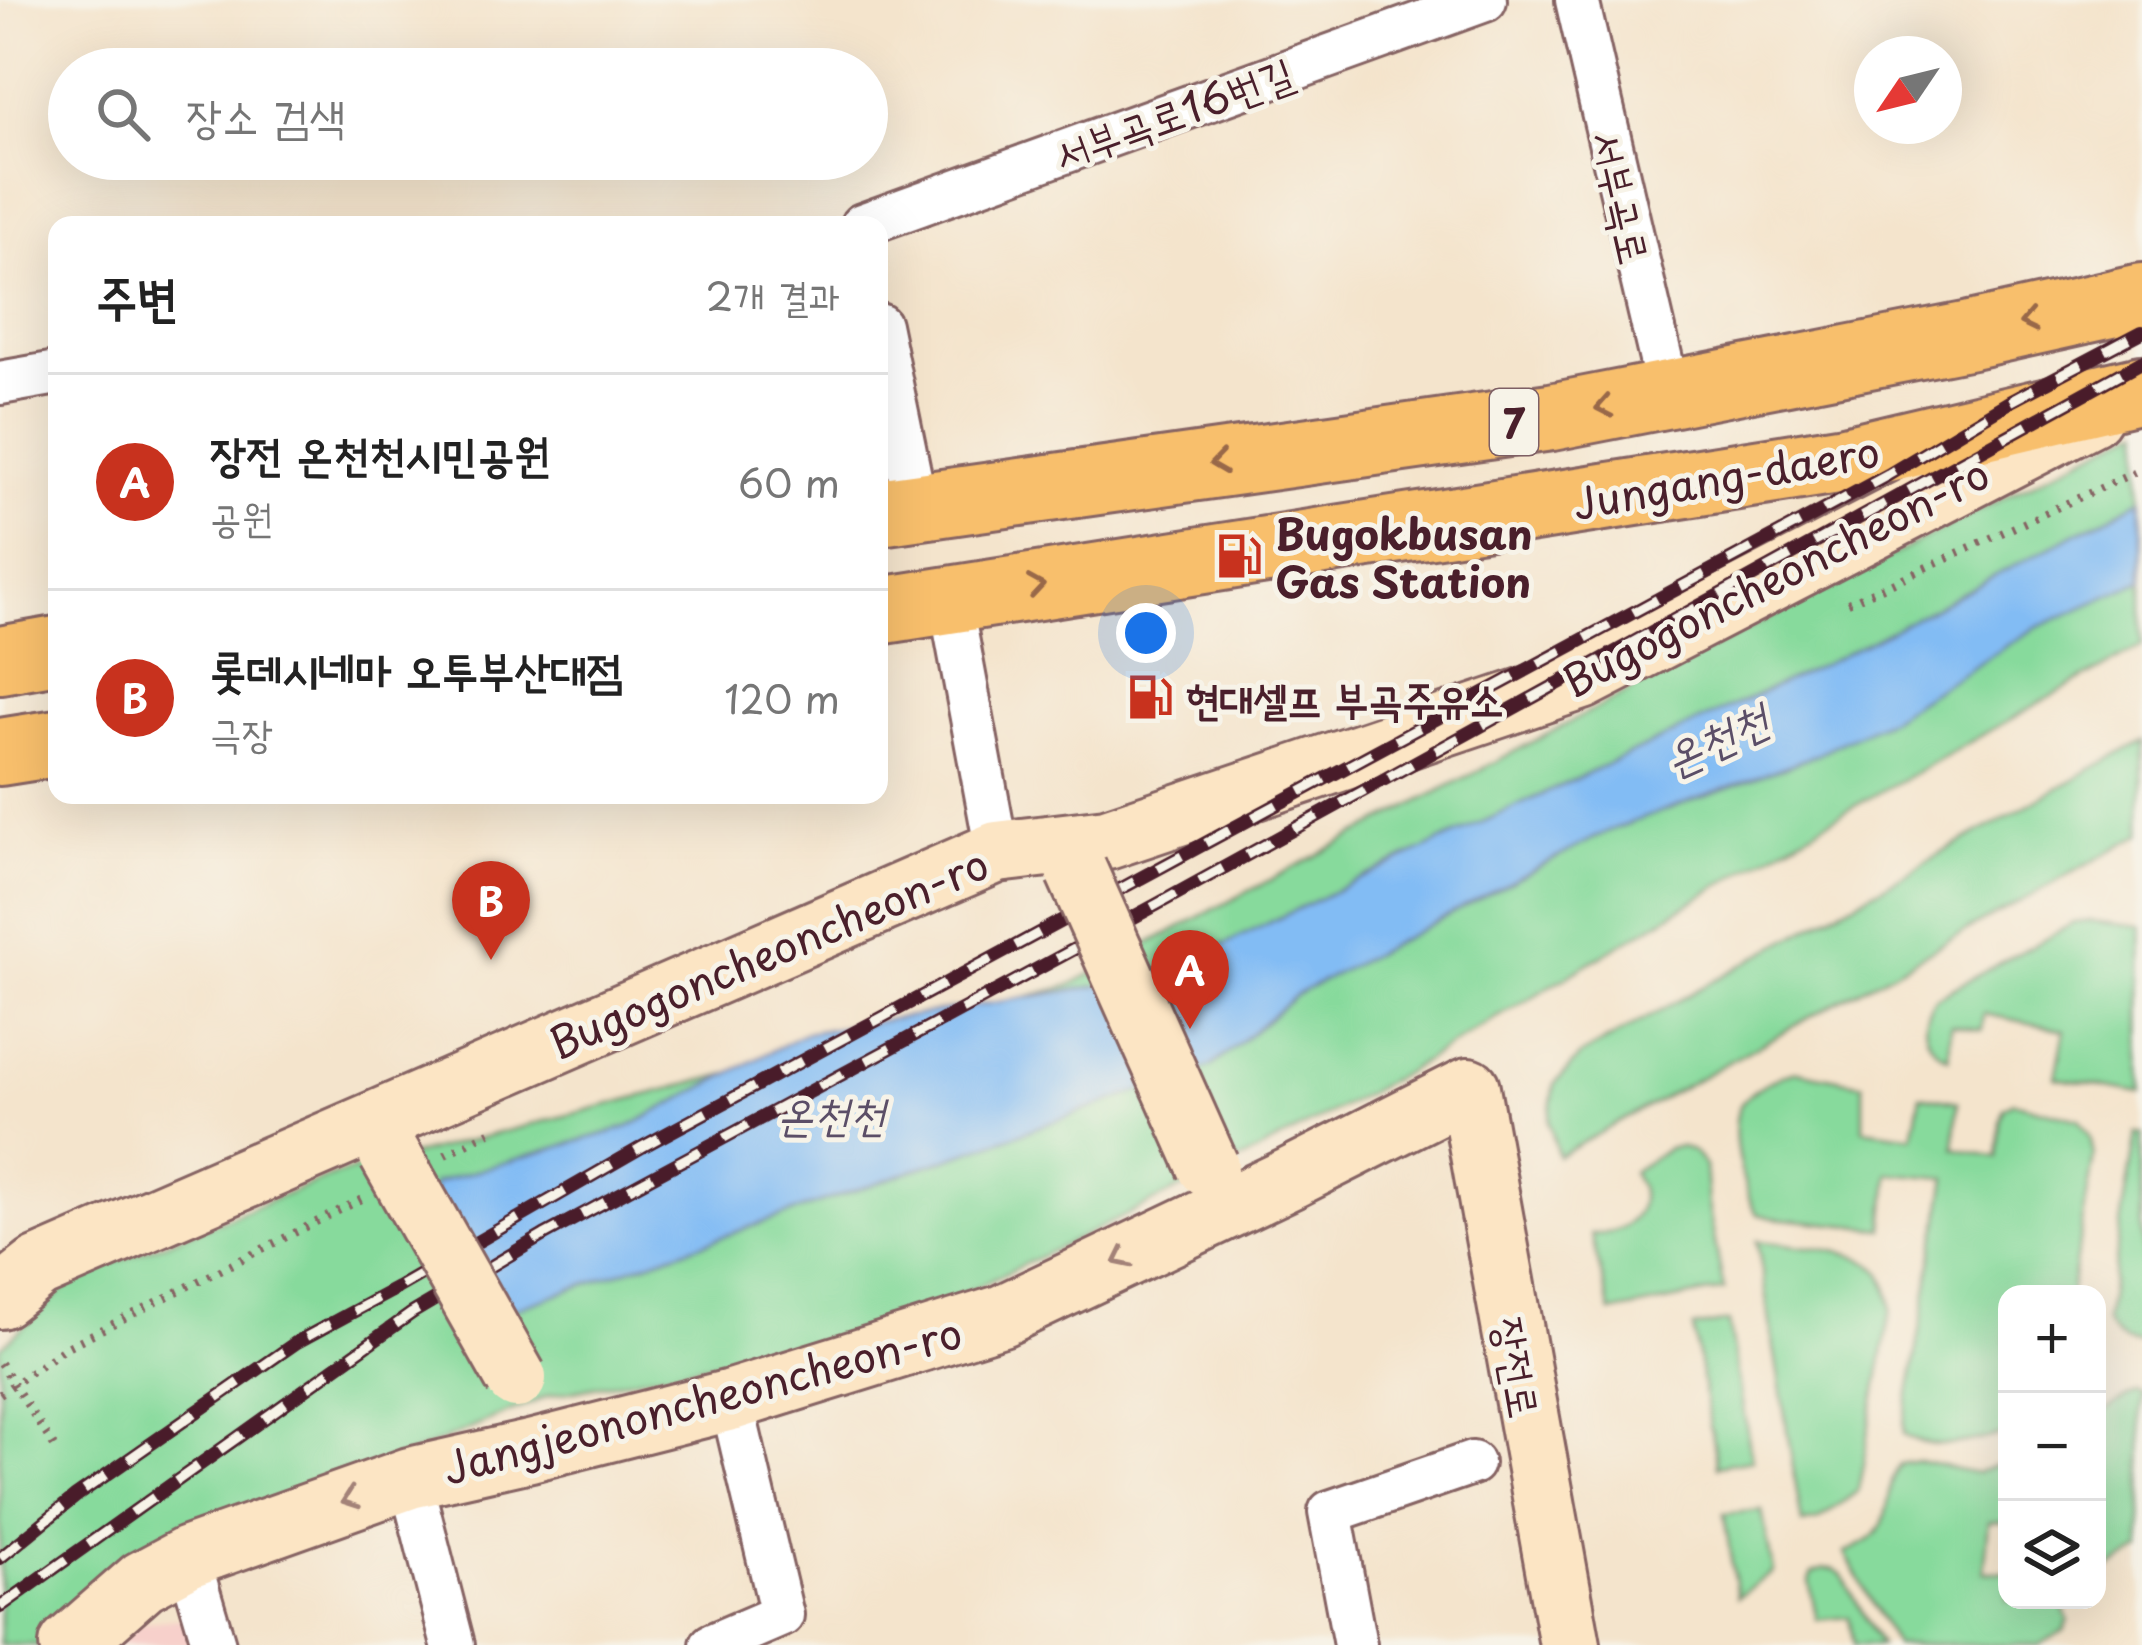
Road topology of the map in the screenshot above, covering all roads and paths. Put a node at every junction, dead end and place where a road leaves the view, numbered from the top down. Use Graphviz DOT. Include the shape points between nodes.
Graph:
graph roads {
  1 [pos="1485,0"];
  2 [pos="1577,0"];
  3 [pos="887,216"];
  4 [pos="2142,297"];
  5 [pos="48,375"];
  6 [pos="0,383"];
  7 [pos="2142,388"];
  8 [pos="1669,394"];
  9 [pos="888,412"];
  10 [pos="898,509"];
  11 [pos="950,600"];
  12 [pos="888,610"];
  13 [pos="48,652"];
  14 [pos="0,660"];
  15 [pos="48,744"];
  16 [pos="0,752"];
  17 [pos="997,852"];
  18 [pos="1070,857"];
  19 [pos="1469,1088"];
  20 [pos="381,1138"];
  21 [pos="1218,1187"];
  22 [pos="0,1298"];
  23 [pos="0,1363"];
  24 [pos="731,1400"];
  25 [pos="56,1448"];
  26 [pos="530,1451"];
  27 [pos="1472,1463"];
  28 [pos="410,1478"];
  29 [pos="188,1557"];
  30 [pos="70,1645"];
  31 [pos="214,1645"];
  32 [pos="453,1645"];
  33 [pos="712,1645"];
  34 [pos="1355,1645"];
  35 [pos="1570,1645"];
  1 -- 3 [label="street, 서부곡로16번길"];
  2 -- 8 [label="street, 서부곡로"];
  4 -- 8 [label="main road, 7, one-way"];
  5 -- 6 [label="street"];
  11 -- 7 [label="main road, Jungang-daero / 7, one-way" via="1845,459"];
  7 -- 18 [label="main road, Bugogoncheoncheon-ro" via="1582,679"];
  8 -- 10 [label="main road, 7, one-way"];
  9 -- 10 [label="street"];
  11 -- 12 [label="main road, Jungang-daero / 7"];
  11 -- 17 [label="street"];
  13 -- 14 [label="main road"];
  15 -- 16 [label="main road"];
  17 -- 18 [label="main road, Bugogoncheoncheon-ro"];
  17 -- 20 [label="main road, Bugogoncheoncheon-ro"];
  18 -- 21 [label="main road, bridge"];
  19 -- 21 [label="main road, Jangjeononcheoncheon-ro"];
  19 -- 35 [label="main road, 장전로"];
  20 -- 22 [label="main road, Bugogoncheoncheon-ro" via="38,1268"];
  20 -- 26 [label="main road, bridge" via="516,1378"];
  21 -- 24 [label="main road, Jangjeononcheoncheon-ro, one-way" via="1001,1316"];
  23 -- 25 [label="path, bridge"];
  24 -- 26 [label="main road, Jangjeononcheoncheon-ro"];
  24 -- 33 [label="street" via="782,1615"];
  26 -- 28 [label="main road, Jangjeononcheoncheon-ro"];
  27 -- 34 [label="street" via="1330,1512"];
  28 -- 29 [label="main road, Jangjeononcheoncheon-ro, one-way"];
  28 -- 32 [label="street"];
  29 -- 30 [label="main road, Jangjeononcheoncheon-ro" via="143,1581"];
  29 -- 31 [label="street"];
}
